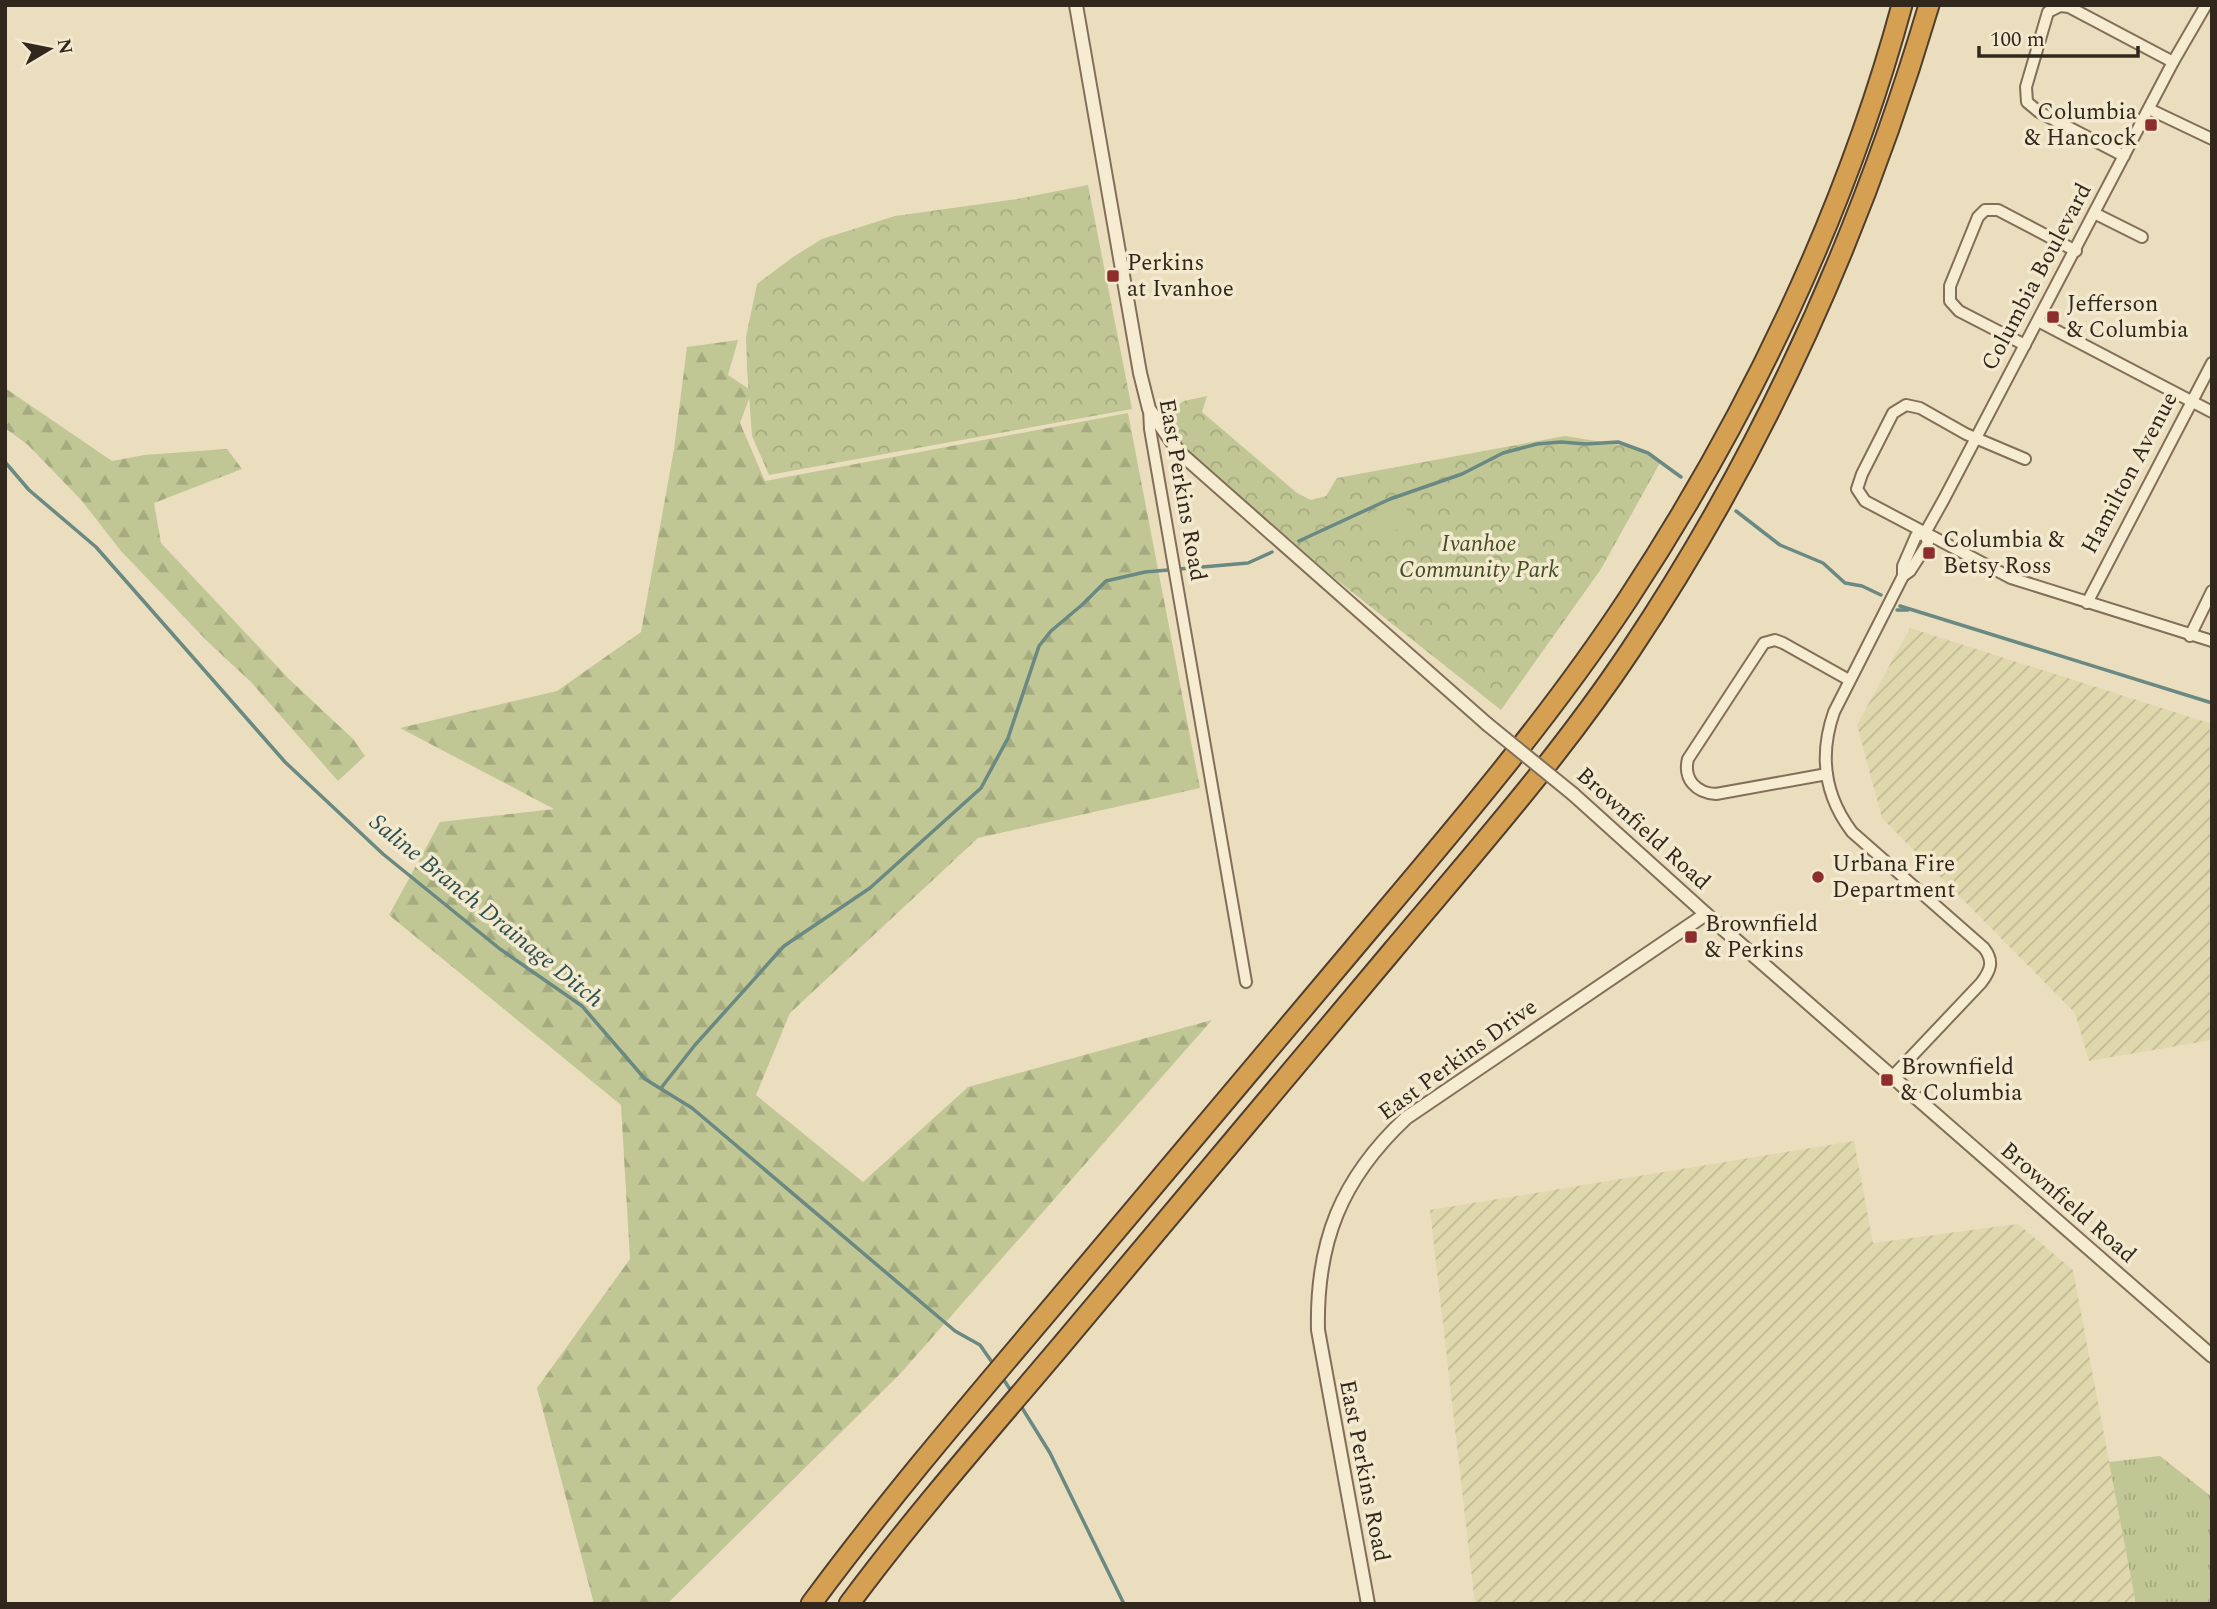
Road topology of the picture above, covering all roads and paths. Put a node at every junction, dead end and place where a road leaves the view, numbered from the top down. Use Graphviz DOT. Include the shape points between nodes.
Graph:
graph roads {
  1 [pos="1076,5"];
  2 [pos="1902,5"];
  3 [pos="1929,5"];
  4 [pos="2206,5"];
  5 [pos="2173,62"];
  6 [pos="2149,109"];
  7 [pos="2212,139"];
  8 [pos="2124,156"];
  9 [pos="2094,213"];
  10 [pos="2142,237"];
  11 [pos="2076,251"];
  12 [pos="2038,321"];
  13 [pos="2025,345"];
  14 [pos="2212,363"];
  15 [pos="2191,401"];
  16 [pos="1149,409"];
  17 [pos="2212,412"];
  18 [pos="1975,438"];
  19 [pos="2025,459"];
  20 [pos="1925,533"];
  21 [pos="2212,591"];
  22 [pos="2087,603"];
  23 [pos="2190,636"];
  24 [pos="2212,641"];
  25 [pos="1849,680"];
  26 [pos="1827,774"];
  27 [pos="1706,914"];
  28 [pos="1246,982"];
  29 [pos="1892,1077"];
  30 [pos="1320,1345"];
  31 [pos="2212,1356"];
  32 [pos="811,1604"];
  33 [pos="849,1604"];
  34 [pos="1368,1604"];
  1 -- 16 [label="street, East Perkins Road"];
  2 -- 32 [label="highway" via="1865,125 1802,282 1720,446 1627,600 1461,822 967,1407"];
  3 -- 33 [label="highway" via="1876,167 1819,309 1722,503 1628,654 1482,844"];
  4 -- 5 [label="street, Columbia Boulevard"];
  5 -- 6 [label="street, Columbia Boulevard"];
  5 -- 8 [label="street" via="2069,8 2060,6 2048,12 2026,87 2027,102"];
  6 -- 7 [label="street"];
  6 -- 8 [label="street, Columbia Boulevard"];
  8 -- 9 [label="street, Columbia Boulevard"];
  9 -- 10 [label="street"];
  9 -- 11 [label="street, Columbia Boulevard"];
  11 -- 12 [label="street, Columbia Boulevard"];
  11 -- 13 [label="street" via="1998,210 1985,210 1978,217 1950,286 1950,301 1959,311"];
  12 -- 13 [label="street, Columbia Boulevard"];
  12 -- 15 [label="street"];
  13 -- 18 [label="street, Columbia Boulevard"];
  14 -- 15 [label="street, Hamilton Avenue"];
  15 -- 17 [label="street"];
  15 -- 22 [label="street, Hamilton Avenue"];
  16 -- 27 [label="street, Brownfield Road, bridge" via="1179,452"];
  16 -- 28 [label="street, East Perkins Road"];
  18 -- 19 [label="street"];
  18 -- 20 [label="street, Columbia Boulevard"];
  18 -- 20 [label="street" via="1912,405 1894,413 1857,489 1865,501"];
  20 -- 22 [label="street" via="2011,578"];
  20 -- 25 [label="street, Columbia Boulevard" via="1928,542 1903,576"];
  21 -- 23 [label="street"];
  22 -- 23 [label="street"];
  23 -- 24 [label="street"];
  25 -- 26 [label="street, Columbia Boulevard" via="1826,733"];
  25 -- 26 [label="street" via="1783,643 1764,643 1686,767 1695,788 1707,794"];
  26 -- 29 [label="street, Columbia Boulevard" via="1838,810 1852,832 1984,948 1991,961 1981,983"];
  27 -- 29 [label="street, Brownfield Road"];
  27 -- 30 [label="street, East Perkins Drive" via="1433,1098 1386,1137 1356,1174 1331,1228 1320,1273"];
  29 -- 31 [label="street, Brownfield Road"];
  30 -- 34 [label="street, East Perkins Road"];
}
